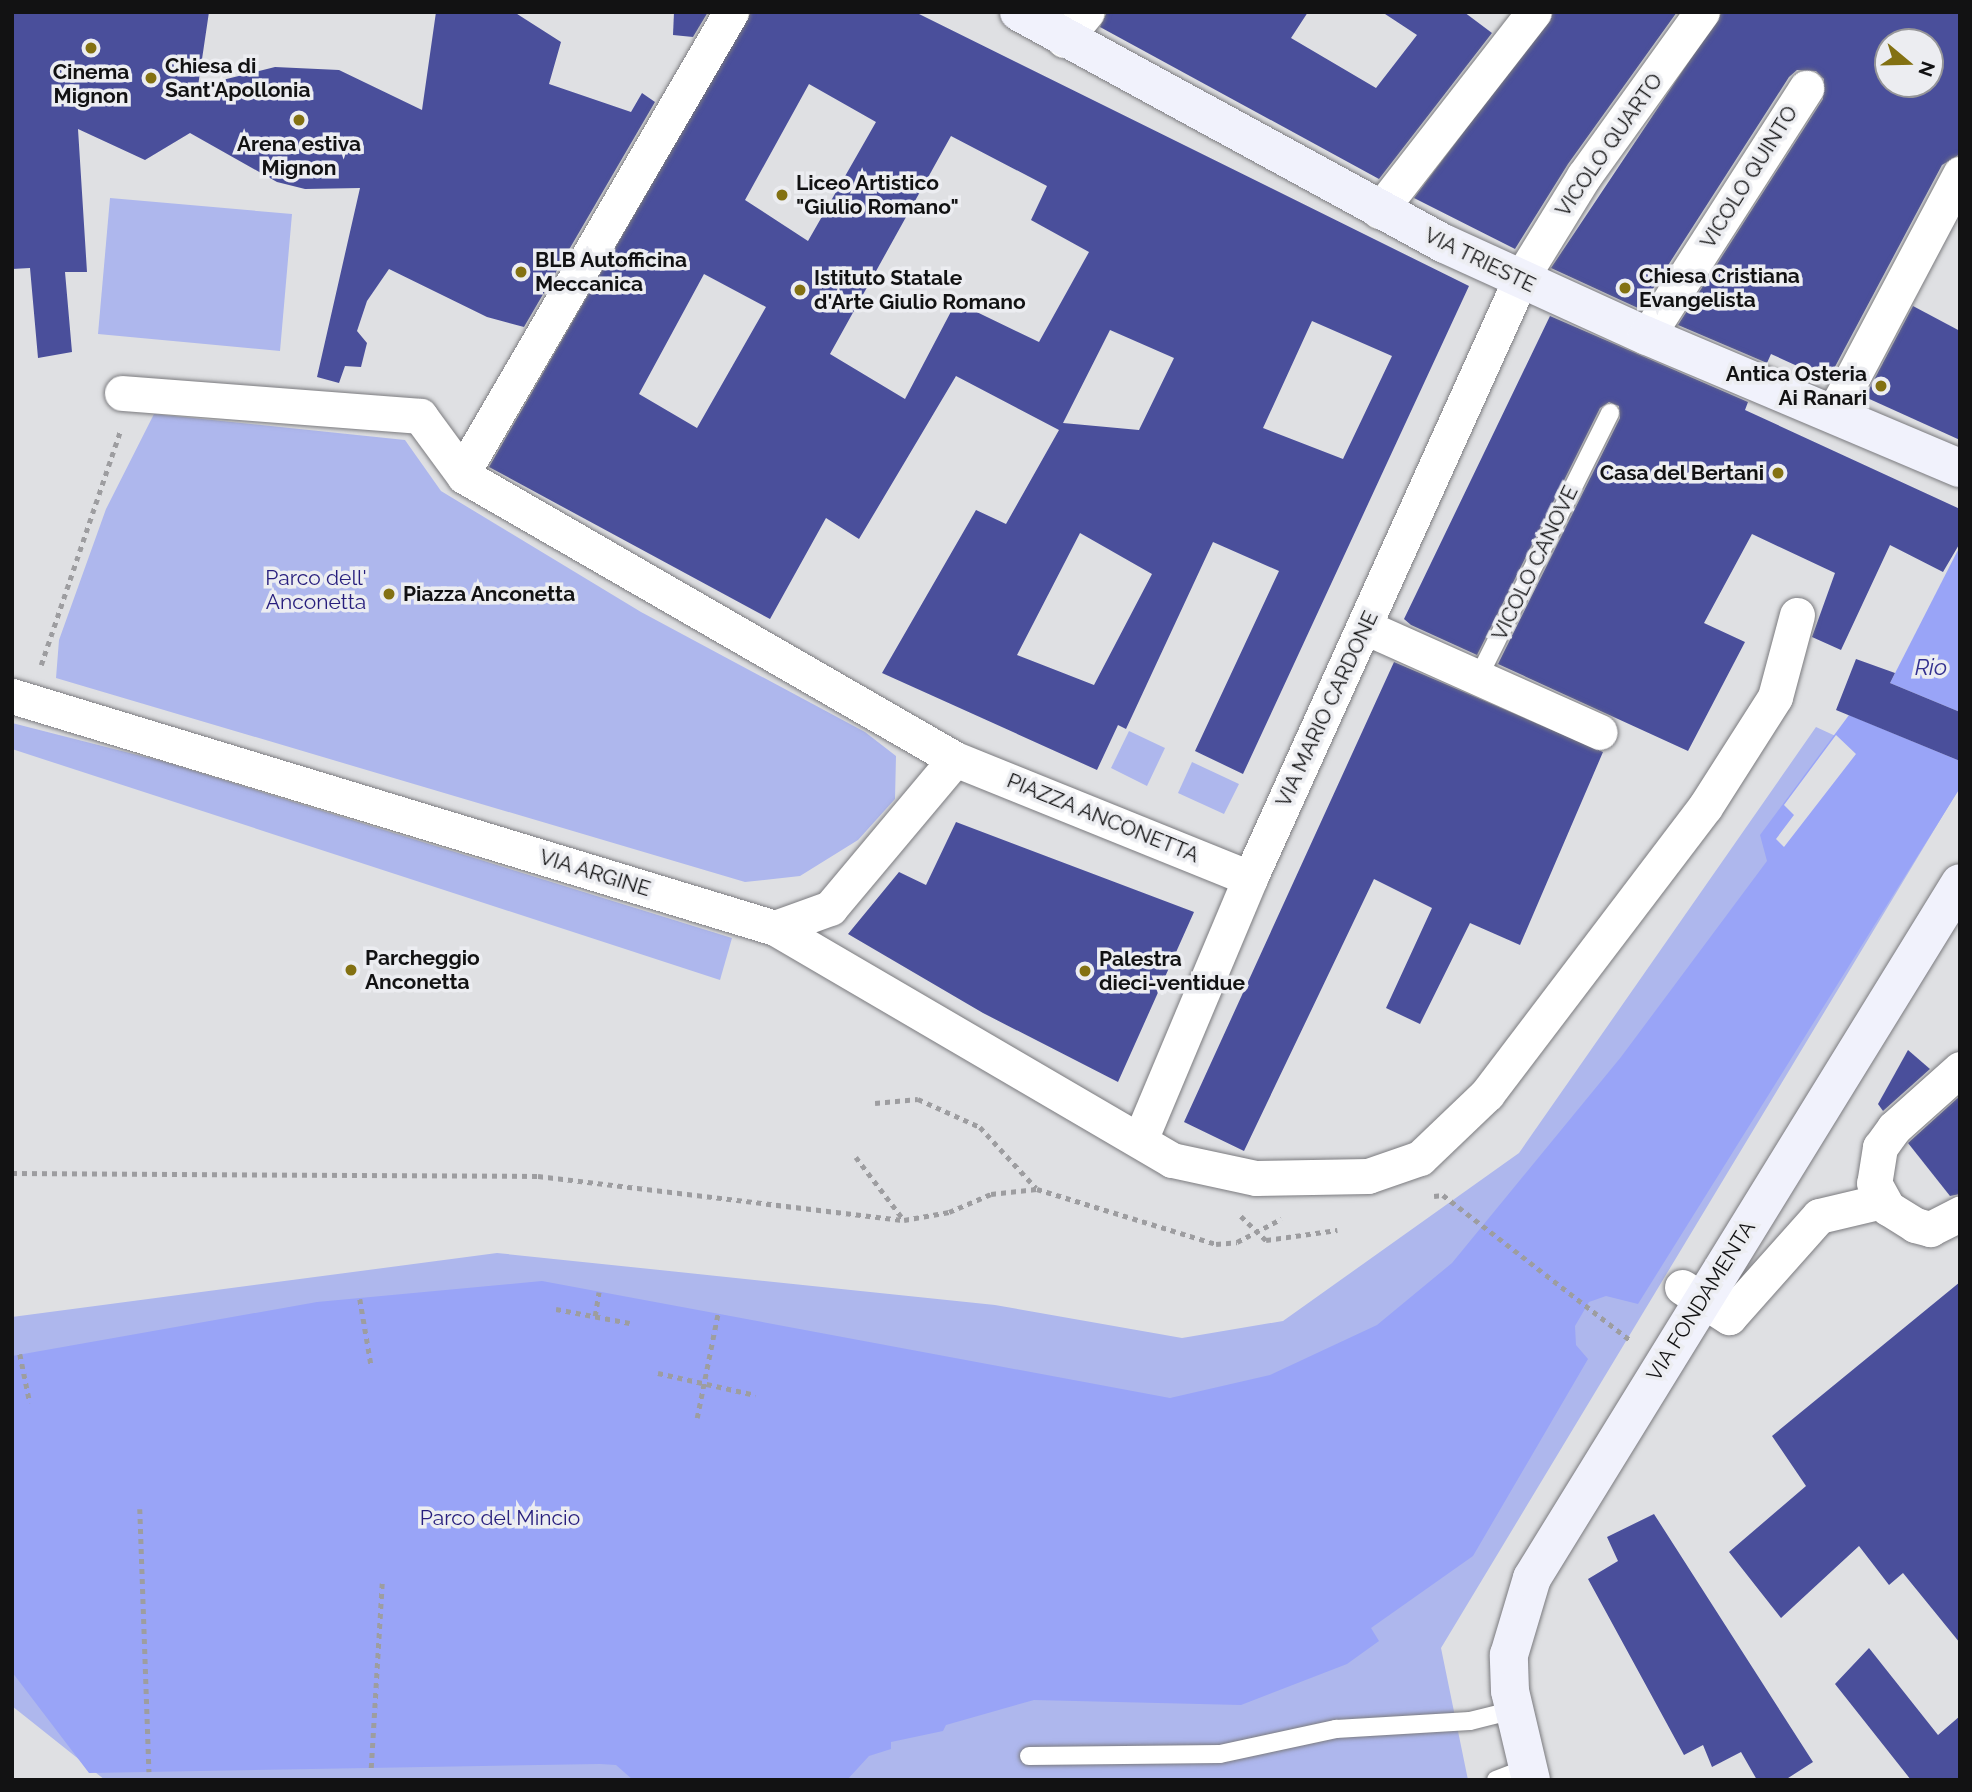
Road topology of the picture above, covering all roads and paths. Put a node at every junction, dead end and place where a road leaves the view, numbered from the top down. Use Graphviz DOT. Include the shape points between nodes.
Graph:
graph roads {
  1 [pos="731,12"];
  2 [pos="1019,12"];
  3 [pos="1534,12"];
  4 [pos="1702,12"];
  5 [pos="1076,26"];
  6 [pos="1806,88"];
  7 [pos="1960,174"];
  8 [pos="1379,211"];
  9 [pos="1520,280"];
  10 [pos="1647,337"];
  11 [pos="127,393"];
  12 [pos="1610,413"];
  13 [pos="1833,414"];
  14 [pos="1960,468"];
  15 [pos="464,470"];
  16 [pos="1797,615"];
  17 [pos="1365,626"];
  18 [pos="1479,676"];
  19 [pos="21,697"];
  20 [pos="1600,732"];
  21 [pos="955,759"];
  22 [pos="1250,878"];
  23 [pos="1960,883"];
  24 [pos="775,928"];
  25 [pos="1960,1069"];
  26 [pos="875,1103"];
  27 [pos="1140,1140"];
  28 [pos="856,1157"];
  29 [pos="12,1173"];
  30 [pos="1443,1195"];
  31 [pos="1882,1201"];
  32 [pos="1960,1214"];
  33 [pos="904,1220"];
  34 [pos="1337,1230"];
  35 [pos="1259,1233"];
  36 [pos="599,1292"];
  37 [pos="1692,1293"];
  38 [pos="360,1299"];
  39 [pos="556,1308"];
  40 [pos="718,1313"];
  41 [pos="595,1316"];
  42 [pos="630,1323"];
  43 [pos="1641,1349"];
  44 [pos="20,1354"];
  45 [pos="371,1364"];
  46 [pos="658,1373"];
  47 [pos="704,1383"];
  48 [pos="756,1395"];
  49 [pos="30,1403"];
  50 [pos="697,1418"];
  51 [pos="140,1509"];
  52 [pos="382,1583"];
  53 [pos="1029,1756"];
  54 [pos="1517,1756"];
  55 [pos="371,1769"];
  56 [pos="149,1772"];
  1 -- 15 [label="street"];
  2 -- 5 [label="main road, VIA TRIESTE"];
  3 -- 8 [label="street"];
  4 -- 9 [label="street, VICOLO QUARTO" via="1584,176"];
  5 -- 8 [label="main road, VIA TRIESTE"];
  6 -- 10 [label="street, VICOLO QUINTO"];
  7 -- 13 [label="street"];
  8 -- 9 [label="main road, VIA TRIESTE"];
  9 -- 10 [label="main road, VIA TRIESTE"];
  9 -- 17 [label="street, VIA MARIO CARDONE"];
  10 -- 13 [label="main road, VIA TRIESTE"];
  11 -- 15 [label="street, PIAZZA ANCONETTA" via="420,416"];
  11 -- 19 [label="path"];
  12 -- 18 [label="lane, VICOLO CANOVE"];
  13 -- 14 [label="main road, VIA TRIESTE"];
  15 -- 21 [label="street, PIAZZA ANCONETTA" via="464,476"];
  16 -- 27 [label="street, VIA ARGINE" via="1775,697 1704,807 1487,1094 1420,1158 1368,1177 1255,1178 1172,1160"];
  17 -- 18 [label="street"];
  17 -- 22 [label="street, VIA MARIO CARDONE"];
  18 -- 20 [label="street"];
  19 -- 24 [label="street, VIA ARGINE"];
  21 -- 22 [label="street, PIAZZA ANCONETTA"];
  21 -- 24 [label="street" via="830,908"];
  22 -- 27 [label="street, VIA MARIO CARDONE"];
  23 -- 37 [label="main road, VIA FONDAMENTA"];
  24 -- 27 [label="street, VIA ARGINE"];
  25 -- 31 [label="street" via="1894,1128 1880,1147 1874,1183"];
  26 -- 33 [label="path" via="918,1099 980,1127 1037,1189 991,1194 950,1212"];
  28 -- 33 [label="path"];
  29 -- 33 [label="path" via="538,1176"];
  30 -- 43 [label="path"];
  31 -- 32 [label="street" via="1902,1219 1930,1229"];
  31 -- 37 [label="street" via="1819,1216 1729,1317"];
  34 -- 35 [label="path" via="1266,1240"];
  36 -- 41 [label="path"];
  37 -- 54 [label="main road, VIA FONDAMENTA" via="1520,1602 1509,1655"];
  38 -- 45 [label="path"];
  39 -- 41 [label="path"];
  40 -- 47 [label="path"];
  41 -- 42 [label="path"];
  44 -- 49 [label="path"];
  46 -- 47 [label="path"];
  47 -- 48 [label="path"];
  47 -- 50 [label="path"];
  51 -- 56 [label="path"];
  52 -- 55 [label="path"];
  53 -- 54 [label="lane" via="1220,1754 1336,1729 1470,1721"];
}
